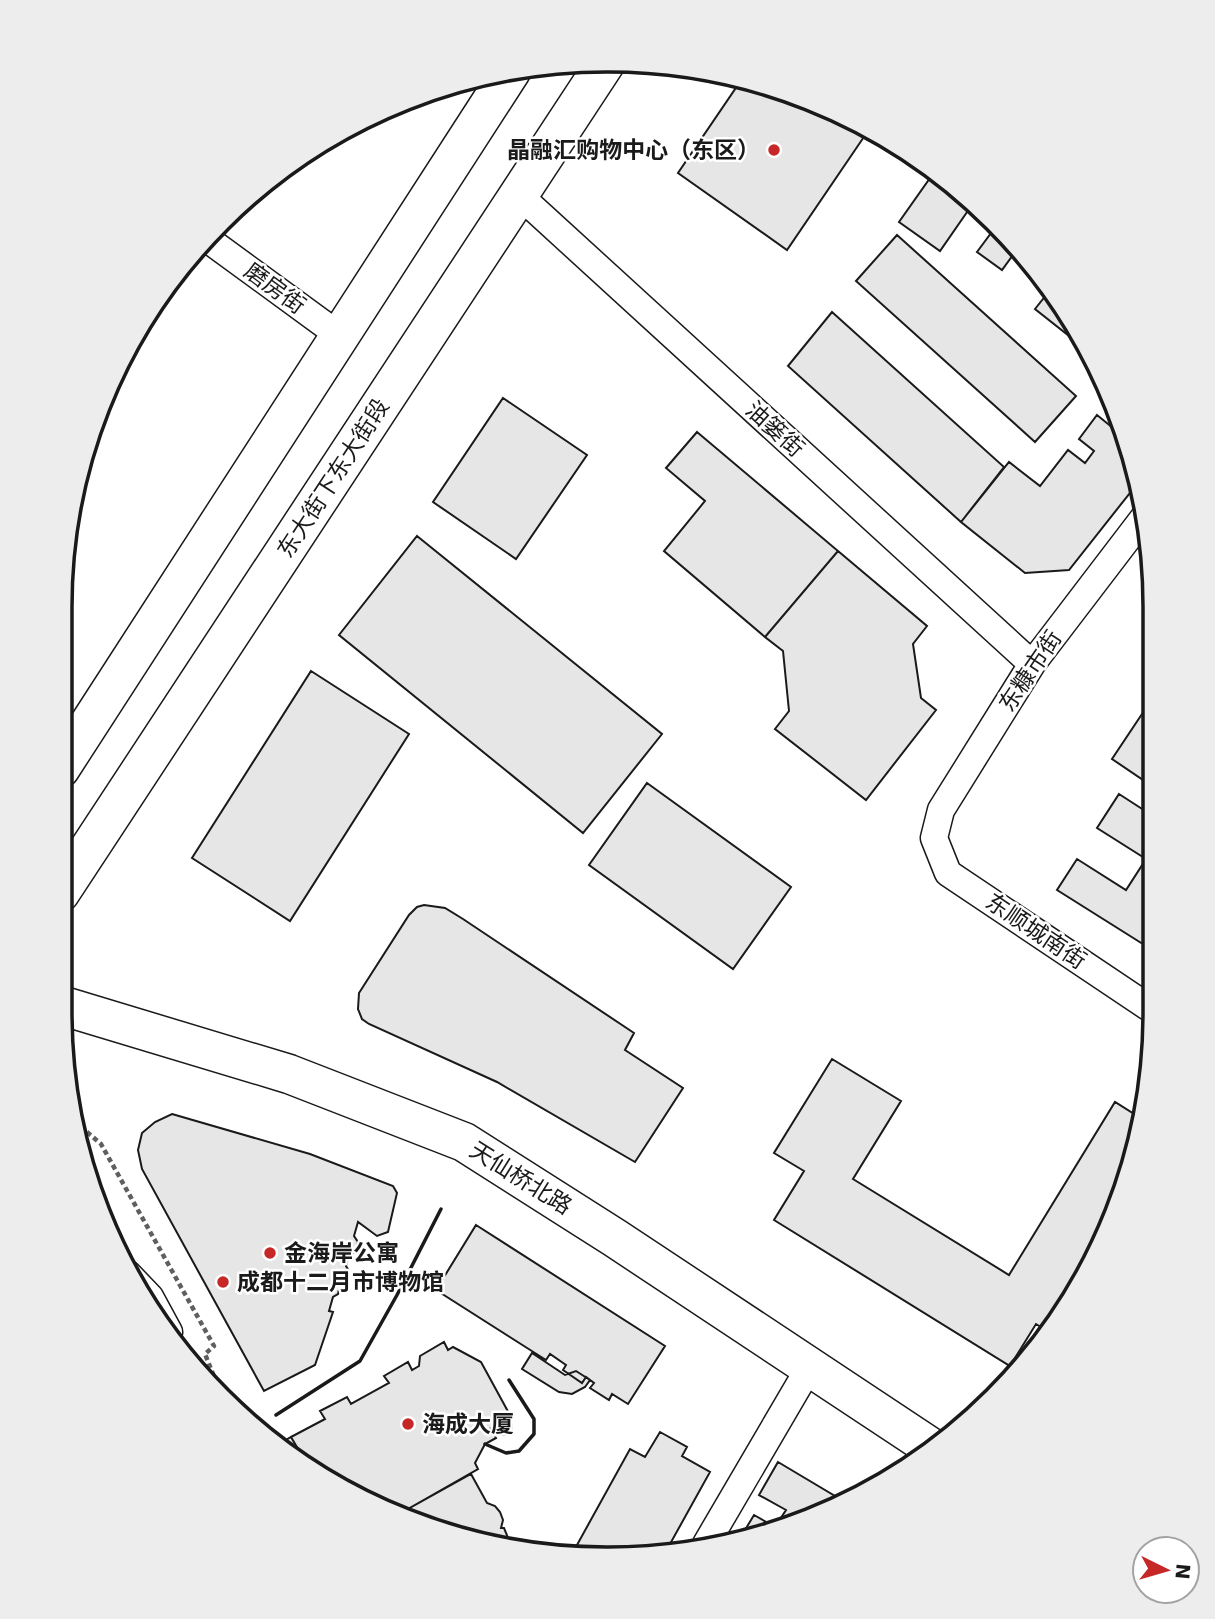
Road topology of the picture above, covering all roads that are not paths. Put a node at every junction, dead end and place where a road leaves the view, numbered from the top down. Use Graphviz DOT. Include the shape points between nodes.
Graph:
graph roads {
  1 [pos="599,72"];
  2 [pos="504,82"];
  3 [pos="519,195"];
  4 [pos="214,244"];
  5 [pos="340,336"];
  6 [pos="1137,527"];
  7 [pos="1032,664"];
  8 [pos="72,744"];
  9 [pos="934,838"];
  10 [pos="72,875"];
  11 [pos="1143,1004"];
  12 [pos="72,1009"];
  13 [pos="809,1368"];
  14 [pos="925,1443"];
  15 [pos="710,1537"];
  1 -- 3 [label="main road, 东大街下东大街段"];
  2 -- 5 [label="main road"];
  3 -- 7 [label="street, 油篓街"];
  3 -- 10 [label="main road, 东大街下东大街段"];
  4 -- 5 [label="street, 磨房街"];
  5 -- 8 [label="main road"];
  6 -- 7 [label="street, 东糠市街"];
  7 -- 9 [label="street, 东糠市街" via="941,810"];
  9 -- 11 [label="street, 东顺城南街" via="948,873"];
  12 -- 13 [label="main road, 天仙桥北路" via="289,1074 464,1142"];
  13 -- 14 [label="main road, 天仙桥北路"];
  13 -- 15 [label="street"];
}
